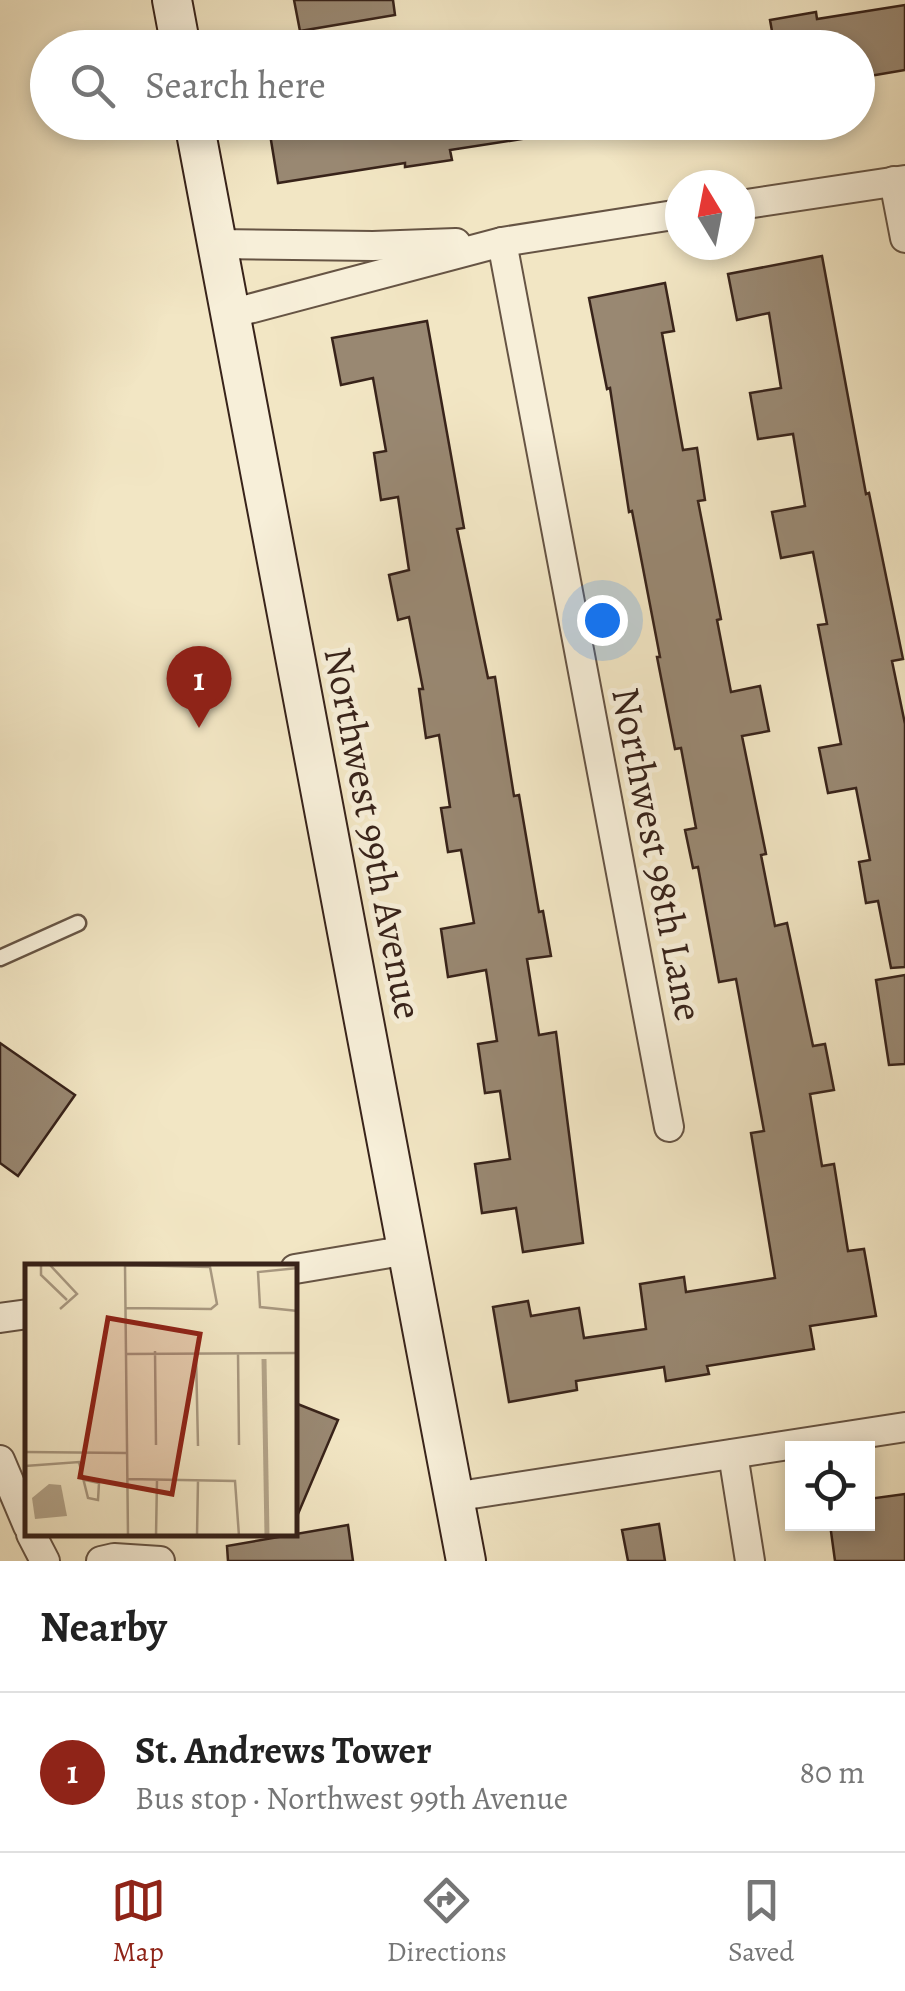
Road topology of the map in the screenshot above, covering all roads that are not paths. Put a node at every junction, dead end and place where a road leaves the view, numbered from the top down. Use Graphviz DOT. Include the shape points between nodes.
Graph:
graph roads {
  1 [pos="172,0"];
  2 [pos="177,30"];
  3 [pos="197,140"];
  4 [pos="900,180"];
  5 [pos="755,203"];
  6 [pos="665,216"];
  7 [pos="905,238"];
  8 [pos="502,242"];
  9 [pos="216,244"];
  10 [pos="230,314"];
  11 [pos="78,923"];
  12 [pos="0,958"];
  13 [pos="670,1127"];
  14 [pos="408,1250"];
  15 [pos="298,1268"];
  16 [pos="25,1314"];
  17 [pos="0,1318"];
  18 [pos="905,1428"];
  19 [pos="733,1454"];
  20 [pos="0,1460"];
  21 [pos="454,1497"];
  22 [pos="25,1519"];
  23 [pos="32,1536"];
  24 [pos="44,1561"];
  25 [pos="102,1561"];
  26 [pos="160,1561"];
  27 [pos="466,1561"];
  28 [pos="750,1561"];
  1 -- 2 [label="street"];
  3 -- 9 [label="street, Northwest 99th Avenue"];
  4 -- 5 [label="street"];
  4 -- 7 [label="street"];
  6 -- 8 [label="street"];
  8 -- 9 [label="street"];
  8 -- 10 [label="street"];
  8 -- 13 [label="street, Northwest 98th Lane"];
  9 -- 10 [label="street, Northwest 99th Avenue"];
  10 -- 14 [label="street, Northwest 99th Avenue"];
  11 -- 12 [label="lane"];
  14 -- 15 [label="street"];
  14 -- 21 [label="street, Northwest 99th Avenue"];
  16 -- 17 [label="street"];
  18 -- 19 [label="street"];
  19 -- 21 [label="street"];
  19 -- 28 [label="street"];
  20 -- 22 [label="street"];
  21 -- 27 [label="street, Northwest 99th Avenue"];
  23 -- 24 [label="street"];
  25 -- 26 [label="street"];
}
